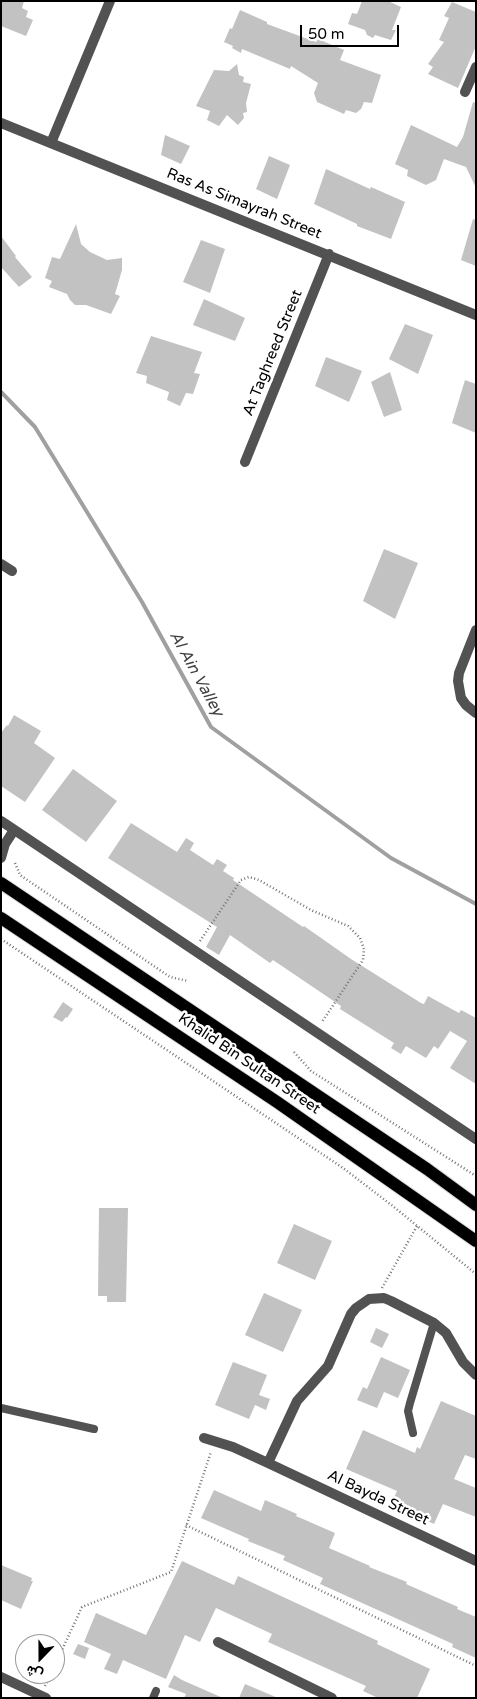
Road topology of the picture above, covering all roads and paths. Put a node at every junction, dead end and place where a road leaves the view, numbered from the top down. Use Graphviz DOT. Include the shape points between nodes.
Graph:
graph roads {
  1 [pos="110,1"];
  2 [pos="476,67"];
  3 [pos="465,92"];
  4 [pos="1,123"];
  5 [pos="51,143"];
  6 [pos="329,254"];
  7 [pos="476,315"];
  8 [pos="245,462"];
  9 [pos="1,564"];
  10 [pos="12,571"];
  11 [pos="476,630"];
  12 [pos="476,713"];
  13 [pos="1,821"];
  14 [pos="14,830"];
  15 [pos="4,843"];
  16 [pos="1,858"];
  17 [pos="15,863"];
  18 [pos="1,883"];
  19 [pos="1,918"];
  20 [pos="1,939"];
  21 [pos="194,950"];
  22 [pos="188,981"];
  23 [pos="316,1032"];
  24 [pos="294,1052"];
  25 [pos="476,1139"];
  26 [pos="476,1176"];
  27 [pos="476,1205"];
  28 [pos="417,1226"];
  29 [pos="476,1241"];
  30 [pos="476,1274"];
  31 [pos="377,1298"];
  32 [pos="434,1322"];
  33 [pos="476,1375"];
  34 [pos="1,1408"];
  35 [pos="94,1429"];
  36 [pos="413,1433"];
  37 [pos="204,1438"];
  38 [pos="215,1441"];
  39 [pos="268,1463"];
  40 [pos="186,1525"];
  41 [pos="476,1561"];
  42 [pos="218,1642"];
  43 [pos="65,1643"];
  44 [pos="476,1666"];
  45 [pos="1,1677"];
  46 [pos="46,1698"];
  47 [pos="332,1698"];
  1 -- 5 [label="street"];
  2 -- 3 [label="street"];
  4 -- 5 [label="street, Ras As Simayrah Street"];
  5 -- 6 [label="street, Ras As Simayrah Street"];
  6 -- 7 [label="street, Ras As Simayrah Street"];
  6 -- 8 [label="street, At Taghreed Street"];
  9 -- 10 [label="street"];
  11 -- 12 [label="street" via="458,681 461,698"];
  13 -- 14 [label="street"];
  14 -- 15 [label="street"];
  14 -- 21 [label="street"];
  15 -- 16 [label="street"];
  17 -- 22 [label="path" via="20,876 170,977"];
  18 -- 27 [label="main road, Khalid Bin Sultan Street"];
  19 -- 29 [label="main road, Khalid Bin Sultan Street" via="277,1102"];
  20 -- 28 [label="path" via="343,1168"];
  21 -- 23 [label="street"];
  21 -- 23 [label="path" via="241,880 249,877 348,926 360,938 364,949 362,960"];
  23 -- 25 [label="street"];
  24 -- 26 [label="path" via="311,1071"];
  28 -- 30 [label="path"];
  28 -- 31 [label="path"];
  31 -- 32 [label="street" via="391,1301"];
  31 -- 39 [label="street" via="362,1303 351,1314 328,1366 297,1400"];
  32 -- 33 [label="street" via="446,1333 463,1362"];
  32 -- 36 [label="lane" via="408,1411"];
  34 -- 35 [label="lane"];
  37 -- 38 [label="street, Al Bayda Street"];
  38 -- 39 [label="street, Al Bayda Street"];
  38 -- 40 [label="path"];
  39 -- 41 [label="street, Al Bayda Street"];
  40 -- 43 [label="path" via="171,1572 82,1606"];
  40 -- 44 [label="path"];
  42 -- 47 [label="street"];
  45 -- 46 [label="street"];
}
